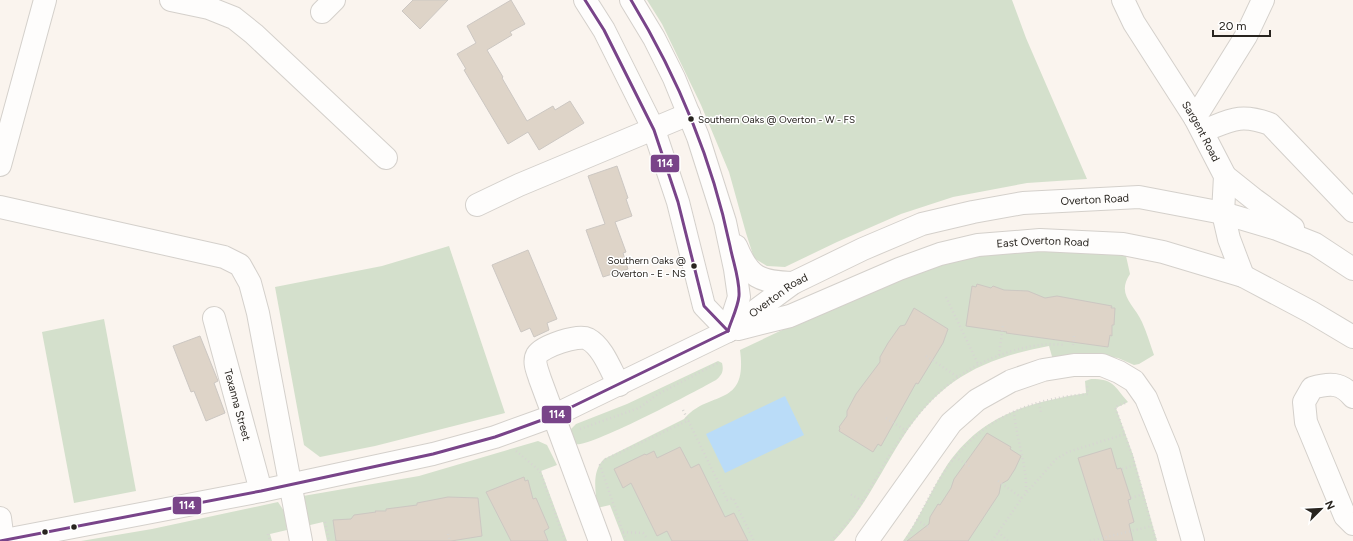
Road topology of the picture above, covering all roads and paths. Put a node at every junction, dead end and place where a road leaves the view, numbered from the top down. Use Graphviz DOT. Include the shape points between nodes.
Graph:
graph roads {
  1 [pos="45,0"];
  2 [pos="171,0"];
  3 [pos="585,0"];
  4 [pos="631,0"];
  5 [pos="1123,0"];
  6 [pos="1263,0"];
  7 [pos="689,114"];
  8 [pos="1199,125"];
  9 [pos="654,130"];
  10 [pos="386,158"];
  11 [pos="0,165"];
  12 [pos="1224,176"];
  13 [pos="477,205"];
  14 [pos="0,207"];
  15 [pos="1353,211"];
  16 [pos="1223,213"];
  17 [pos="725,222"];
  18 [pos="1315,244"];
  19 [pos="1353,269"];
  20 [pos="1243,276"];
  21 [pos="793,283"];
  22 [pos="946,297"];
  23 [pos="214,318"];
  24 [pos="1003,325"];
  25 [pos="728,331"];
  26 [pos="1353,337"];
  27 [pos="999,355"];
  28 [pos="926,356"];
  29 [pos="720,362"];
  30 [pos="978,364"];
  31 [pos="958,377"];
  32 [pos="1086,381"];
  33 [pos="619,385"];
  34 [pos="1123,396"];
  35 [pos="1353,397"];
  36 [pos="1039,403"];
  37 [pos="683,410"];
  38 [pos="1014,411"];
  39 [pos="1041,412"];
  40 [pos="553,416"];
  41 [pos="886,418"];
  42 [pos="689,420"];
  43 [pos="577,430"];
  44 [pos="905,430"];
  45 [pos="1125,434"];
  46 [pos="514,450"];
  47 [pos="955,457"];
  48 [pos="1135,465"];
  49 [pos="971,467"];
  50 [pos="1122,469"];
  51 [pos="998,481"];
  52 [pos="290,485"];
  53 [pos="260,491"];
  54 [pos="1026,493"];
  55 [pos="850,494"];
  56 [pos="1143,494"];
  57 [pos="1022,498"];
  58 [pos="1131,498"];
  59 [pos="0,518"];
  60 [pos="917,520"];
  61 [pos="325,522"];
  62 [pos="1353,524"];
  63 [pos="1152,526"];
  64 [pos="930,528"];
  65 [pos="623,532"];
  66 [pos="998,532"];
  67 [pos="268,534"];
  68 [pos="448,534"];
  69 [pos="300,537"];
  70 [pos="646,537"];
  71 [pos="36,538"];
  72 [pos="1098,540"];
  73 [pos="2,541"];
  74 [pos="270,541"];
  75 [pos="329,541"];
  76 [pos="450,541"];
  77 [pos="566,541"];
  78 [pos="600,541"];
  79 [pos="626,541"];
  80 [pos="754,541"];
  81 [pos="831,541"];
  82 [pos="867,541"];
  83 [pos="905,541"];
  84 [pos="992,541"];
  85 [pos="1008,541"];
  86 [pos="1090,541"];
  87 [pos="1156,541"];
  88 [pos="1193,541"];
  1 -- 11 [label="street"];
  2 -- 10 [label="street" via="209,8 234,18"];
  3 -- 9 [label="street" via="604,30"];
  4 -- 7 [label="street" via="654,38"];
  5 -- 8 [label="street, Sargent Road" via="1134,23"];
  6 -- 8 [label="street"];
  7 -- 9 [label="street"];
  7 -- 17 [label="street"];
  8 -- 12 [label="street, Sargent Road"];
  8 -- 15 [label="street" via="1237,118 1254,118 1270,124"];
  9 -- 13 [label="street" via="519,185"];
  9 -- 25 [label="street" via="678,202 704,306"];
  12 -- 16 [label="street, Sargent Road"];
  12 -- 18 [label="street"];
  14 -- 52 [label="street" via="224,257 240,265 250,282 258,313"];
  16 -- 18 [label="street, Overton Road" via="1277,229"];
  16 -- 20 [label="street, Sargent Road" via="1229,239"];
  16 -- 21 [label="street, Overton Road" via="1139,197 1023,203 922,224"];
  17 -- 21 [label="street" via="740,257 752,273 769,282"];
  17 -- 25 [label="street" via="738,297"];
  18 -- 19 [label="street, Overton Road"];
  20 -- 25 [label="street, East Overton Road" via="1162,252 1123,244 1040,240 978,245 940,254 899,269 790,316"];
  20 -- 26 [label="street, East Overton Road"];
  21 -- 25 [label="street, Overton Road"];
  22 -- 30 [label="path"];
  23 -- 53 [label="street, Texanna Street"];
  24 -- 27 [label="path"];
  25 -- 33 [label="street, Overton Road"];
  28 -- 31 [label="path"];
  29 -- 43 [label="path" via="658,394 639,408"];
  32 -- 36 [label="path" via="1088,394"];
  33 -- 40 [label="street, Overton Road"];
  33 -- 40 [label="street" via="598,349 588,339 574,338 542,351 535,362"];
  34 -- 45 [label="path" via="1127,402 1115,407"];
  35 -- 62 [label="street" via="1347,390 1329,383 1312,388 1304,402 1306,422 1345,516"];
  36 -- 38 [label="path"];
  36 -- 39 [label="path"];
  37 -- 42 [label="path"];
  38 -- 47 [label="path" via="982,430"];
  38 -- 54 [label="path" via="1026,468"];
  40 -- 52 [label="street, Overton Road" via="495,437 433,454"];
  40 -- 78 [label="street"];
  41 -- 44 [label="path"];
  42 -- 65 [label="path" via="606,459 600,465"];
  42 -- 80 [label="path" via="727,500 733,498"];
  45 -- 48 [label="path"];
  45 -- 54 [label="path" via="1062,455"];
  46 -- 77 [label="path" via="540,471"];
  47 -- 49 [label="path"];
  47 -- 60 [label="path"];
  48 -- 50 [label="path"];
  48 -- 56 [label="path"];
  51 -- 57 [label="path"];
  52 -- 53 [label="street, Overton Road"];
  52 -- 69 [label="street"];
  53 -- 71 [label="street, Overton Road"];
  54 -- 57 [label="path"];
  55 -- 81 [label="path" via="863,501"];
  56 -- 58 [label="path"];
  56 -- 63 [label="path"];
  57 -- 66 [label="path"];
  59 -- 73 [label="street"];
  60 -- 64 [label="path"];
  60 -- 83 [label="path"];
  61 -- 75 [label="path"];
  63 -- 72 [label="path"];
  63 -- 87 [label="path"];
  65 -- 70 [label="path" via="641,532"];
  65 -- 79 [label="path"];
  66 -- 84 [label="path"];
  66 -- 85 [label="path"];
  67 -- 74 [label="path"];
  68 -- 76 [label="path"];
  71 -- 73 [label="street, Overton Road"];
  72 -- 86 [label="path"];
  82 -- 88 [label="street" via="951,423 977,400 1011,381 1043,370 1074,365 1102,365 1119,372 1134,381 1146,398 1168,451"];
}
